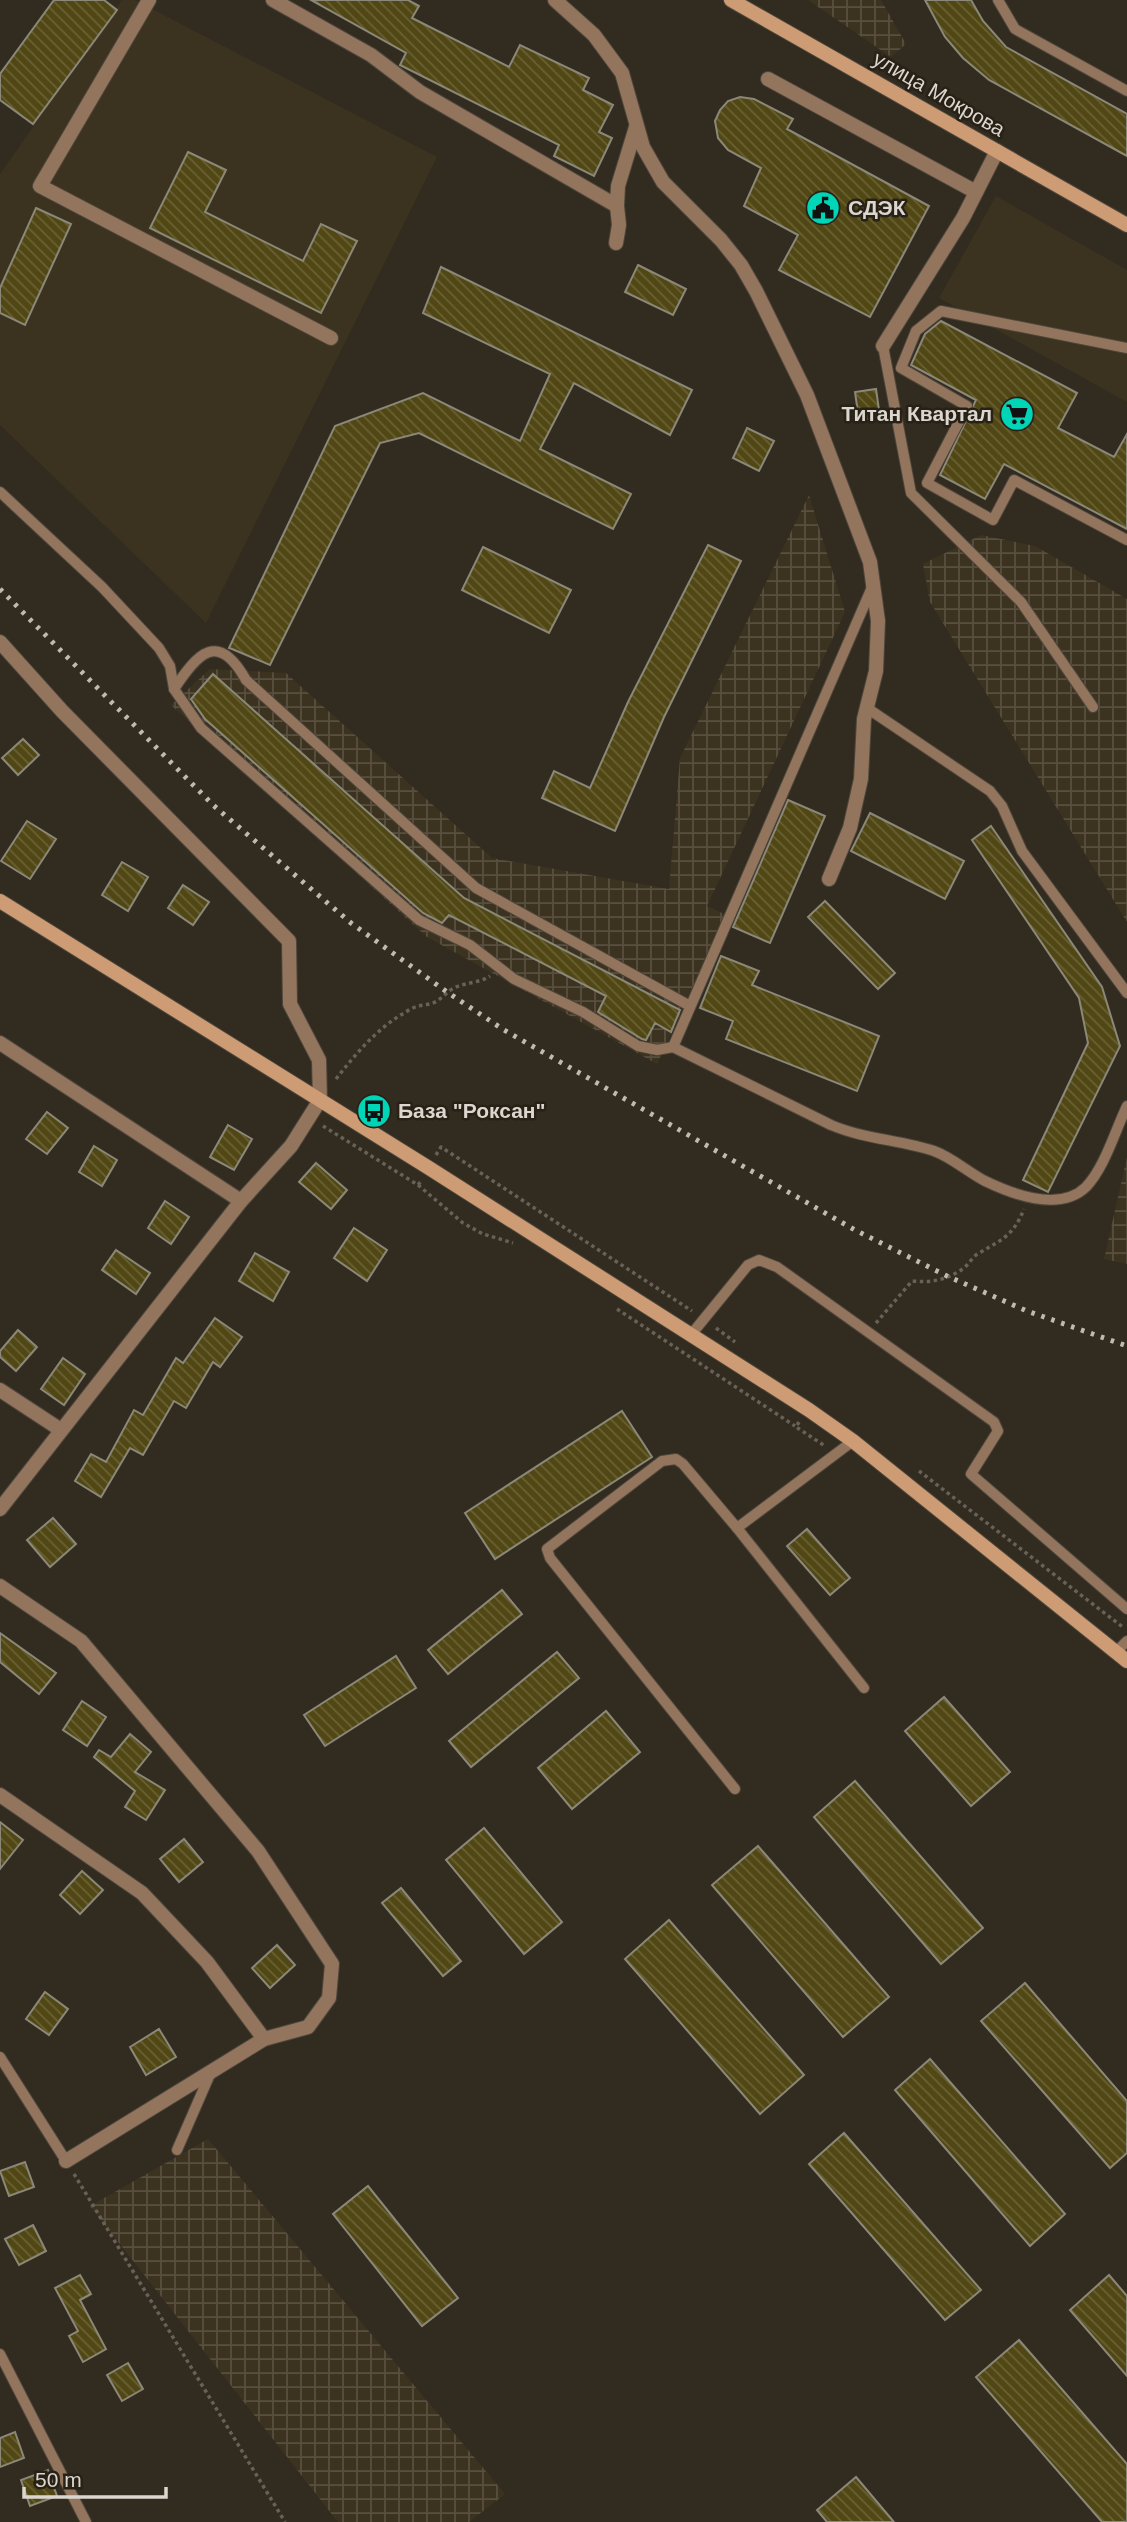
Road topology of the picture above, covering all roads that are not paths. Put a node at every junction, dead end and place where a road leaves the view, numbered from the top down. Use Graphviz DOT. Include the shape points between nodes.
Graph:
graph roads {
  1 [pos="149,0"];
  2 [pos="273,0"];
  3 [pos="555,0"];
  4 [pos="731,0"];
  5 [pos="998,0"];
  6 [pos="768,79"];
  7 [pos="1127,91"];
  8 [pos="637,126"];
  9 [pos="997,152"];
  10 [pos="976,192"];
  11 [pos="617,206"];
  12 [pos="1127,225"];
  13 [pos="616,243"];
  14 [pos="331,338"];
  15 [pos="883,346"];
  16 [pos="1127,348"];
  17 [pos="0,492"];
  18 [pos="1127,540"];
  19 [pos="874,582"];
  20 [pos="0,642"];
  21 [pos="174,689"];
  22 [pos="1093,707"];
  23 [pos="867,708"];
  24 [pos="829,879"];
  25 [pos="0,901"];
  26 [pos="1127,993"];
  27 [pos="690,1006"];
  28 [pos="0,1042"];
  29 [pos="673,1047"];
  30 [pos="320,1100"];
  31 [pos="1127,1106"];
  32 [pos="241,1201"];
  33 [pos="690,1336"];
  34 [pos="0,1390"];
  35 [pos="61,1430"];
  36 [pos="853,1441"];
  37 [pos="0,1509"];
  38 [pos="737,1528"];
  39 [pos="0,1586"];
  40 [pos="1127,1609"];
  41 [pos="1127,1640"];
  42 [pos="1122,1657"];
  43 [pos="864,1688"];
  44 [pos="735,1789"];
  45 [pos="0,1796"];
  46 [pos="264,2039"];
  47 [pos="0,2057"];
  48 [pos="211,2072"];
  49 [pos="177,2150"];
  50 [pos="66,2161"];
  51 [pos="0,2354"];
  52 [pos="86,2522"];
  1 -- 14 [label="street" via="40,186"];
  2 -- 11 [label="street" via="372,55 420,92"];
  3 -- 8 [label="street" via="594,35 622,73"];
  4 -- 9 [label="street, улица Мокрова"];
  5 -- 7 [label="lane" via="1016,29"];
  6 -- 10 [label="street"];
  8 -- 11 [label="street" via="618,186"];
  8 -- 19 [label="street" via="663,182 721,240 756,291 807,395 860,532"];
  9 -- 10 [label="street"];
  9 -- 12 [label="street, улица Мокрова"];
  10 -- 15 [label="street"];
  11 -- 13 [label="street"];
  15 -- 22 [label="lane" via="911,493 1021,602"];
  16 -- 18 [label="lane" via="941,311 916,331 901,368 967,406 927,483 993,520 1014,480"];
  17 -- 21 [label="lane" via="102,587 159,648 170,666"];
  19 -- 23 [label="street" via="876,671"];
  19 -- 27 [label="lane"];
  20 -- 30 [label="street" via="289,940 290,1004 319,1060"];
  21 -- 27 [label="lane" via="194,659 208,652 234,659 246,680 476,888"];
  21 -- 29 [label="lane" via="201,728 419,920 470,945 514,979 638,1046"];
  23 -- 24 [label="street" via="853,816"];
  23 -- 26 [label="lane" via="990,791 1002,806 1022,851"];
  25 -- 30 [label="street"];
  27 -- 29 [label="lane"];
  28 -- 32 [label="street"];
  29 -- 31 [label="lane" via="857,1136 935,1152 1023,1197 1073,1195 1085,1188"];
  30 -- 32 [label="street" via="291,1146"];
  30 -- 33 [label="street"];
  32 -- 35 [label="street"];
  33 -- 36 [label="street"];
  33 -- 40 [label="lane" via="748,1265 759,1260 777,1267 994,1422 998,1431 971,1474"];
  34 -- 35 [label="street"];
  35 -- 37 [label="street"];
  36 -- 38 [label="lane"];
  36 -- 42 [label="street"];
  38 -- 43 [label="lane"];
  38 -- 44 [label="lane" via="676,1459 662,1461 547,1549"];
  39 -- 46 [label="street" via="81,1641 258,1851 332,1964 329,1998 308,2026"];
  41 -- 42 [label="lane"];
  45 -- 46 [label="street" via="142,1893 207,1962"];
  46 -- 48 [label="street"];
  47 -- 50 [label="lane"];
  48 -- 49 [label="lane"];
  48 -- 50 [label="street"];
  51 -- 52 [label="lane"];
}
